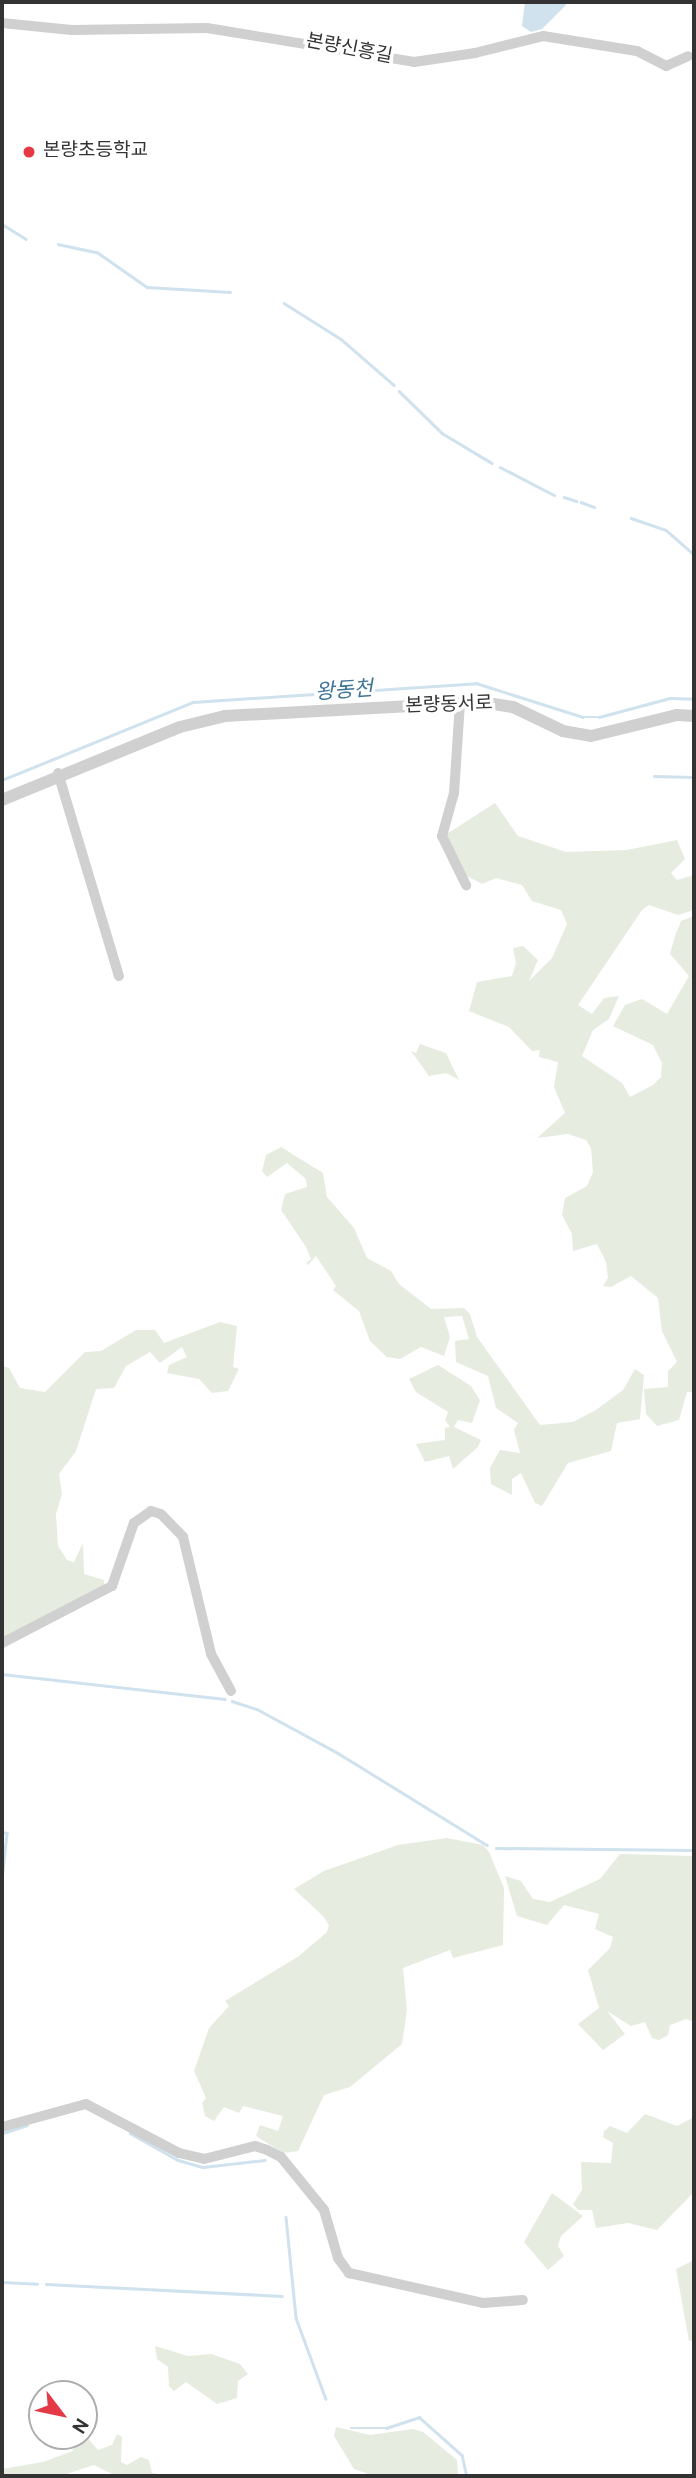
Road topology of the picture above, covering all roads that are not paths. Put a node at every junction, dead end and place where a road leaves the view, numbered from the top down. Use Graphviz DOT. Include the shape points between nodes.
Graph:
graph roads {
  1 [pos="2,23"];
  2 [pos="688,57"];
  3 [pos="460,703"];
  4 [pos="694,716"];
  5 [pos="58,776"];
  6 [pos="2,800"];
  7 [pos="466,885"];
  8 [pos="119,976"];
  9 [pos="2,1643"];
  10 [pos="231,1691"];
  11 [pos="2,2127"];
  12 [pos="523,2300"];
  1 -- 2 [label="street, 본량신흥길" via="72,30 220,29 414,62 543,36 637,51 666,66"];
  3 -- 4 [label="street, 본량동서로" via="506,705 563,731 591,736 677,715"];
  3 -- 5 [label="street, 본량동서로" via="247,714 198,721"];
  3 -- 7 [label="street" via="454,793 442,836"];
  5 -- 6 [label="street, 본량동서로"];
  5 -- 8 [label="street"];
  9 -- 10 [label="street" via="113,1586 134,1523 152,1511 183,1537 200,1620 218,1672"];
  11 -- 12 [label="street" via="86,2104 178,2154 204,2159 255,2146 281,2157 324,2210 338,2258 349,2273 483,2303"];
}
